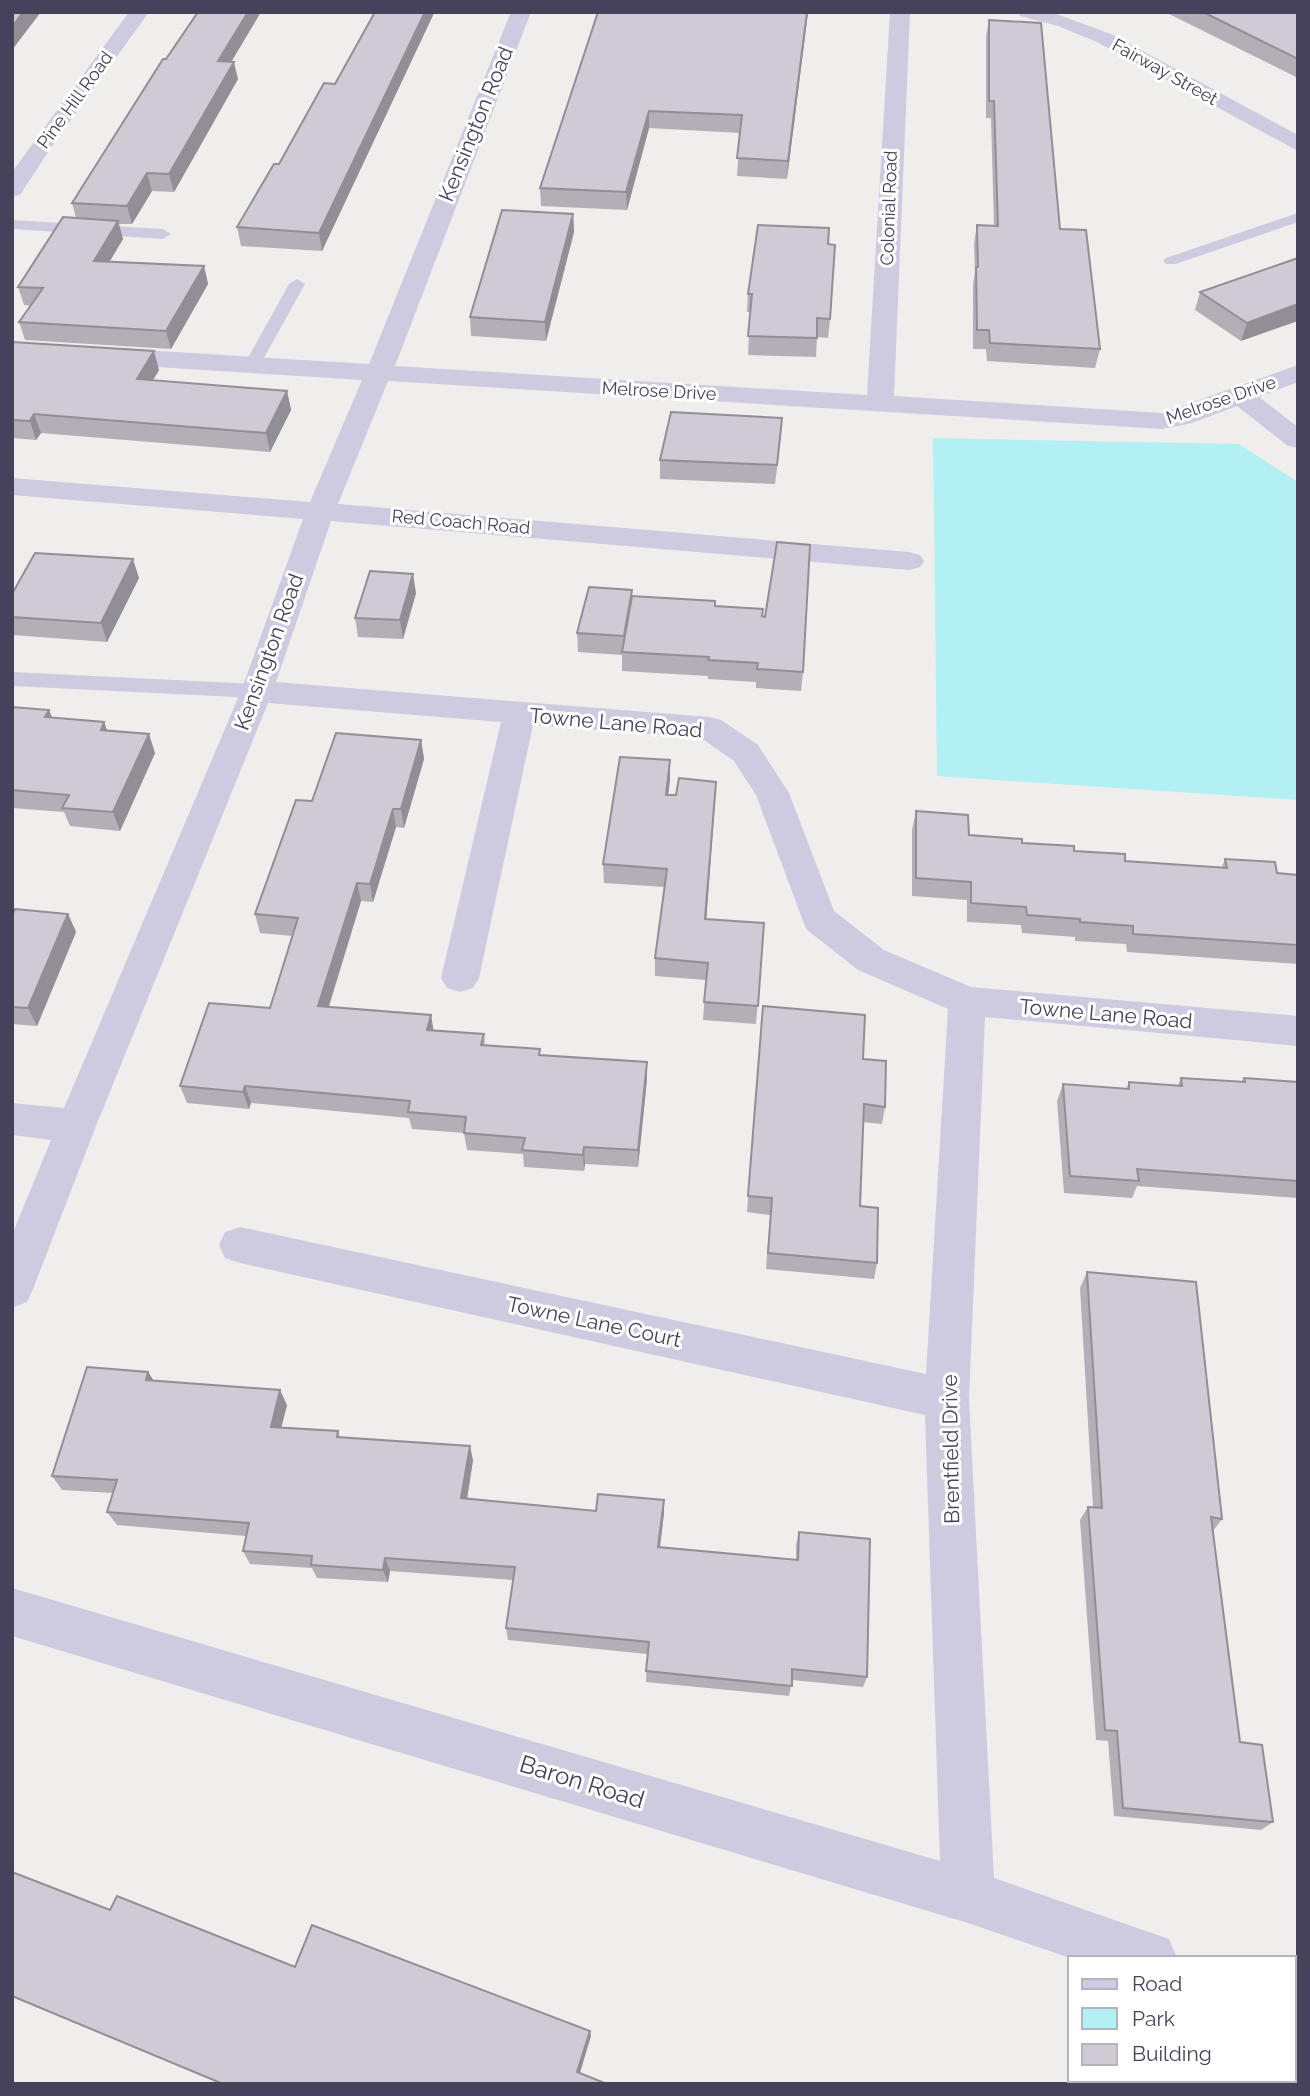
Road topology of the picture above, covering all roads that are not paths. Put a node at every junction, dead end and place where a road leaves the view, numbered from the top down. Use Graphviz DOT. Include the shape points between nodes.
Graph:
graph roads {
  1 [pos="139,12"];
  2 [pos="521,12"];
  3 [pos="900,12"];
  4 [pos="1027,12"];
  5 [pos="1298,144"];
  6 [pos="12,190"];
  7 [pos="1298,217"];
  8 [pos="12,224"];
  9 [pos="163,234"];
  10 [pos="1171,261"];
  11 [pos="297,284"];
  12 [pos="12,350"];
  13 [pos="252,365"];
  14 [pos="378,373"];
  15 [pos="1298,373"];
  16 [pos="1241,396"];
  17 [pos="880,404"];
  18 [pos="1298,440"];
  19 [pos="12,486"];
  20 [pos="321,510"];
  21 [pos="909,561"];
  22 [pos="12,679"];
  23 [pos="257,691"];
  24 [pos="519,715"];
  25 [pos="460,978"];
  26 [pos="967,1002"];
  27 [pos="1298,1031"];
  28 [pos="12,1119"];
  29 [pos="76,1125"];
  30 [pos="240,1245"];
  31 [pos="12,1289"];
  32 [pos="947,1399"];
  33 [pos="12,1612"];
  34 [pos="968,1896"];
  35 [pos="1144,1956"];
  1 -- 6 [label="street, Pine Hill Road"];
  2 -- 14 [label="street, Kensington Road"];
  3 -- 17 [label="street, Colonial Road"];
  4 -- 5 [label="street, Fairway Street" via="1104,38"];
  7 -- 10 [label="lane"];
  8 -- 9 [label="lane"];
  11 -- 13 [label="lane"];
  12 -- 13 [label="street, Melrose Drive"];
  13 -- 14 [label="street, Melrose Drive"];
  14 -- 17 [label="street, Melrose Drive"];
  14 -- 20 [label="street, Kensington Road"];
  15 -- 16 [label="street, Melrose Drive"];
  16 -- 17 [label="street, Melrose Drive" via="1161,421"];
  16 -- 18 [label="street"];
  19 -- 20 [label="street, Red Coach Road"];
  20 -- 21 [label="street, Red Coach Road"];
  20 -- 23 [label="street, Kensington Road"];
  22 -- 23 [label="lane"];
  23 -- 24 [label="street, Towne Lane Road"];
  23 -- 29 [label="street, Kensington Road"];
  24 -- 25 [label="street"];
  24 -- 26 [label="street, Towne Lane Road" via="709,728 746,753 772,793 819,919 871,960"];
  26 -- 27 [label="street, Towne Lane Road"];
  26 -- 32 [label="street, Brentfield Drive"];
  28 -- 29 [label="street"];
  29 -- 31 [label="street, Kensington Road"];
  30 -- 32 [label="street, Towne Lane Court"];
  32 -- 34 [label="street, Brentfield Drive"];
  33 -- 34 [label="street, Baron Road"];
  34 -- 35 [label="street, Baron Road"];
}
